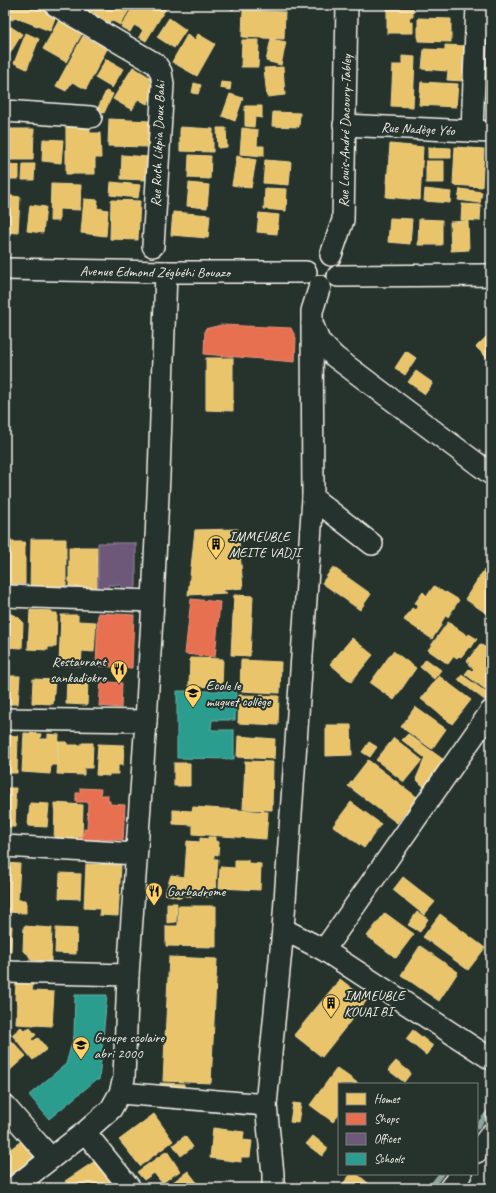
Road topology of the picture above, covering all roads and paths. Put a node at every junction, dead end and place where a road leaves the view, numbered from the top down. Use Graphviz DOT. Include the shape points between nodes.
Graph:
graph roads {
  1 [pos="55,5"];
  2 [pos="347,5"];
  3 [pos="478,5"];
  4 [pos="5,111"];
  5 [pos="91,117"];
  6 [pos="344,125"];
  7 [pos="481,132"];
  8 [pos="153,246"];
  9 [pos="331,255"];
  10 [pos="5,269"];
  11 [pos="166,272"];
  12 [pos="491,276"];
  13 [pos="321,278"];
  14 [pos="312,323"];
  15 [pos="491,474"];
  16 [pos="313,498"];
  17 [pos="372,544"];
  18 [pos="5,596"];
  19 [pos="153,601"];
  20 [pos="491,711"];
  21 [pos="5,719"];
  22 [pos="146,721"];
  23 [pos="5,846"];
  24 [pos="136,854"];
  25 [pos="282,929"];
  26 [pos="324,950"];
  27 [pos="5,972"];
  28 [pos="128,975"];
  29 [pos="491,1059"];
  30 [pos="120,1093"];
  31 [pos="266,1105"];
  32 [pos="5,1106"];
  33 [pos="85,1132"];
  34 [pos="491,1134"];
  35 [pos="478,1151"];
  36 [pos="51,1158"];
  37 [pos="460,1175"];
  38 [pos="13,1188"];
  39 [pos="130,1188"];
  40 [pos="274,1188"];
  41 [pos="450,1188"];
  1 -- 8 [label="street, Rue Ruth Likpia Doux Bahi" via="156,64 161,72 163,84"];
  2 -- 6 [label="street, Rue Louis-André Dacoury-Tabley"];
  3 -- 7 [label="street"];
  4 -- 5 [label="street"];
  6 -- 7 [label="street, Rue Nadège Yéo"];
  6 -- 9 [label="street, Rue Louis-André Dacoury-Tabley" via="343,220"];
  9 -- 13 [label="street" via="339,269"];
  9 -- 13 [label="street" via="325,253 313,256 306,265"];
  10 -- 11 [label="street, Avenue Edmond Zégbéhi Bouazo"];
  11 -- 13 [label="street, Avenue Edmond Zégbéhi Bouazo"];
  11 -- 19 [label="street"];
  12 -- 13 [label="street, Avenue Edmond Zégbéhi Bouazo"];
  13 -- 14 [label="street" via="312,311"];
  14 -- 15 [label="street" via="319,341 335,357"];
  14 -- 16 [label="street"];
  16 -- 17 [label="street"];
  16 -- 25 [label="street"];
  18 -- 19 [label="street"];
  19 -- 22 [label="street"];
  20 -- 26 [label="street"];
  21 -- 22 [label="street"];
  22 -- 24 [label="street"];
  23 -- 24 [label="street"];
  24 -- 28 [label="street"];
  25 -- 26 [label="street"];
  25 -- 31 [label="street"];
  26 -- 29 [label="street"];
  27 -- 28 [label="street"];
  28 -- 30 [label="street" via="124,1078"];
  30 -- 31 [label="street"];
  30 -- 33 [label="street" via="111,1109"];
  31 -- 40 [label="street"];
  32 -- 36 [label="street"];
  33 -- 36 [label="street"];
  33 -- 39 [label="street"];
  34 -- 35 [label="street"];
  36 -- 38 [label="street"];
  37 -- 41 [label="street"];
}
